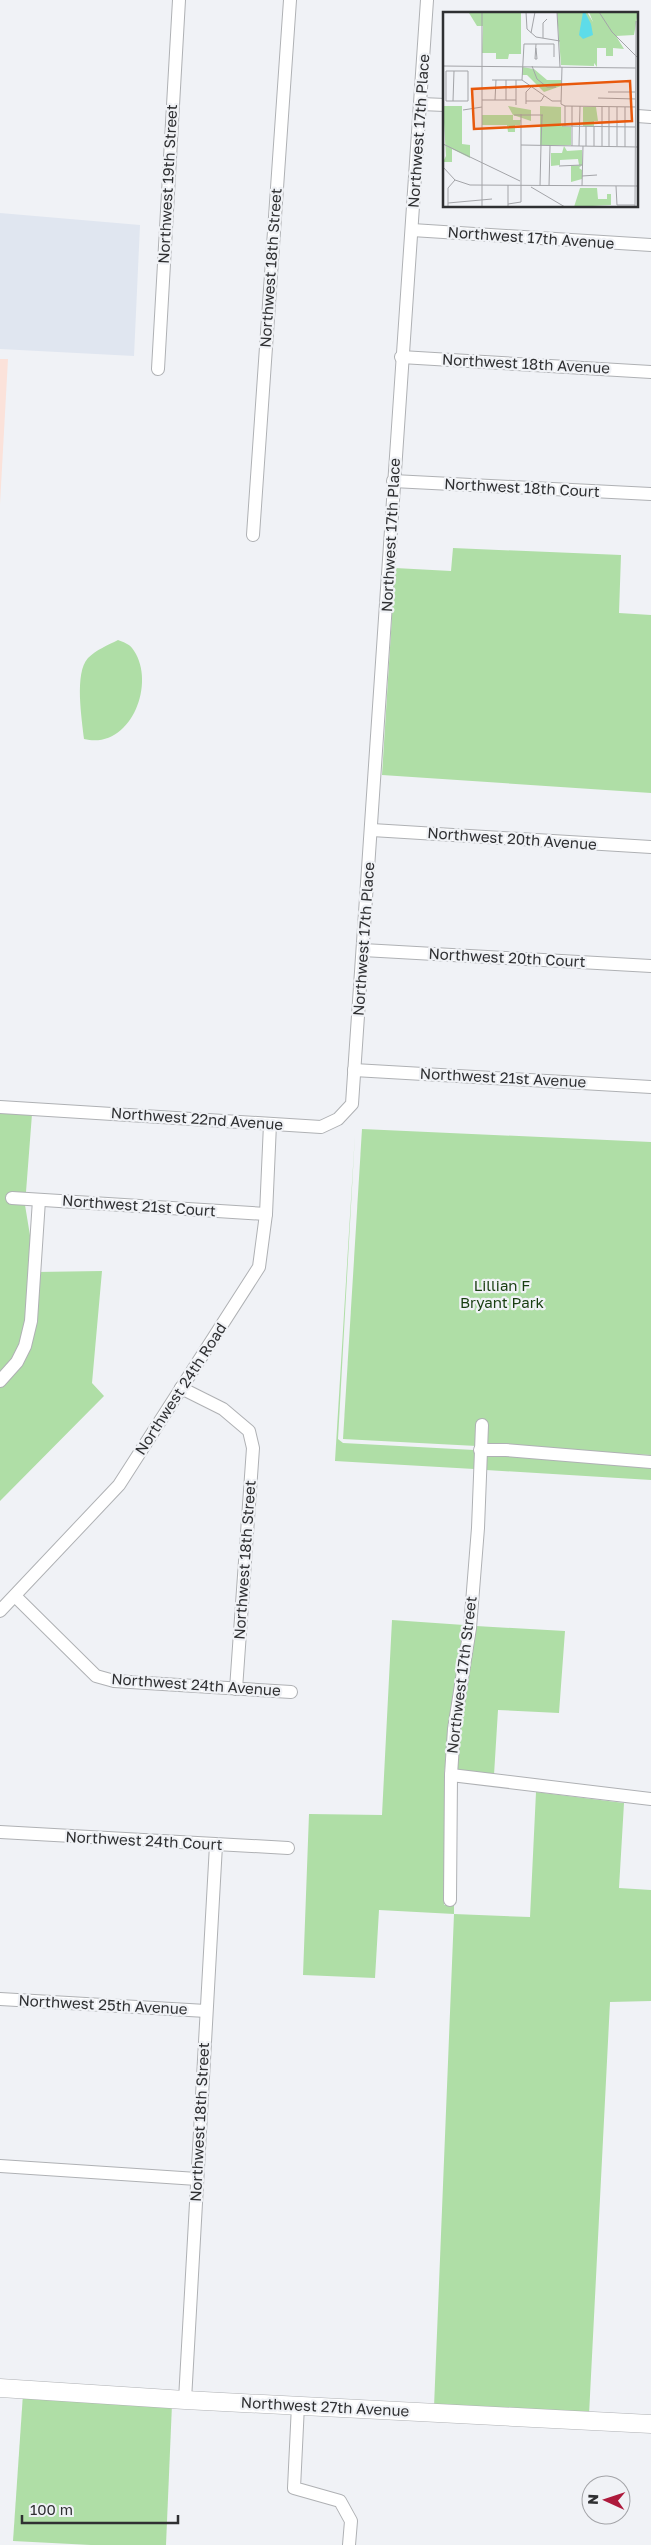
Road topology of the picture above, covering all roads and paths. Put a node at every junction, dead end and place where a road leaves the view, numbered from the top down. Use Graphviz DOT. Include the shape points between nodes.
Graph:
graph roads {
  1 [pos="179,0"];
  2 [pos="290,0"];
  3 [pos="427,0"];
  4 [pos="421,104"];
  5 [pos="443,105"];
  6 [pos="638,116"];
  7 [pos="651,117"];
  8 [pos="412,230"];
  9 [pos="651,245"];
  10 [pos="401,357"];
  11 [pos="158,369"];
  12 [pos="651,372"];
  13 [pos="393,481"];
  14 [pos="651,494"];
  15 [pos="253,535"];
  16 [pos="372,830"];
  17 [pos="651,847"];
  18 [pos="363,950"];
  19 [pos="651,966"];
  20 [pos="354,1070"];
  21 [pos="651,1087"];
  22 [pos="0,1106"];
  23 [pos="270,1124"];
  24 [pos="12,1198"];
  25 [pos="39,1200"];
  26 [pos="266,1214"];
  27 [pos="0,1381"];
  28 [pos="181,1388"];
  29 [pos="482,1425"];
  30 [pos="480,1450"];
  31 [pos="651,1462"];
  32 [pos="14,1596"];
  33 [pos="0,1611"];
  34 [pos="236,1689"];
  35 [pos="291,1692"];
  36 [pos="451,1775"];
  37 [pos="651,1799"];
  38 [pos="0,1832"];
  39 [pos="216,1845"];
  40 [pos="288,1848"];
  41 [pos="450,1900"];
  42 [pos="0,1999"];
  43 [pos="206,2011"];
  44 [pos="0,2166"];
  45 [pos="198,2179"];
  46 [pos="0,2388"];
  47 [pos="185,2400"];
  48 [pos="298,2405"];
  49 [pos="651,2424"];
  50 [pos="349,2545"];
  1 -- 11 [label="street, Northwest 19th Street"];
  2 -- 15 [label="street, Northwest 18th Street"];
  3 -- 4 [label="street, Northwest 17th Place"];
  4 -- 5 [label="street"];
  4 -- 8 [label="street, Northwest 17th Place"];
  6 -- 7 [label="street"];
  8 -- 9 [label="street, Northwest 17th Avenue"];
  8 -- 10 [label="street, Northwest 17th Place"];
  10 -- 12 [label="street, Northwest 18th Avenue"];
  10 -- 13 [label="street, Northwest 17th Place"];
  13 -- 14 [label="street, Northwest 18th Court"];
  13 -- 16 [label="street, Northwest 17th Place"];
  16 -- 17 [label="street, Northwest 20th Avenue"];
  16 -- 18 [label="street, Northwest 17th Place"];
  18 -- 19 [label="street, Northwest 20th Court"];
  18 -- 20 [label="street, Northwest 17th Place"];
  20 -- 21 [label="street, Northwest 21st Avenue"];
  20 -- 23 [label="street, Northwest 22nd Avenue" via="352,1104 338,1119 321,1127"];
  22 -- 23 [label="street, Northwest 22nd Avenue"];
  23 -- 26 [label="street, Northwest 24th Road"];
  24 -- 25 [label="street, Northwest 21st Court"];
  25 -- 26 [label="street, Northwest 21st Court"];
  25 -- 27 [label="street" via="31,1321 25,1346"];
  26 -- 28 [label="street, Northwest 24th Road" via="259,1267"];
  28 -- 32 [label="street, Northwest 24th Road" via="119,1485"];
  28 -- 34 [label="street, Northwest 18th Street" via="223,1409 249,1431 253,1448"];
  29 -- 30 [label="street, Northwest 17th Street"];
  30 -- 31 [label="street"];
  30 -- 36 [label="street, Northwest 17th Street" via="470,1628 454,1729"];
  32 -- 33 [label="street, Northwest 24th Road"];
  32 -- 34 [label="street, Northwest 24th Avenue" via="96,1676 114,1682"];
  34 -- 35 [label="street, Northwest 24th Avenue"];
  36 -- 37 [label="street"];
  36 -- 41 [label="street, Northwest 17th Street"];
  38 -- 39 [label="street, Northwest 24th Court"];
  39 -- 40 [label="street, Northwest 24th Court"];
  39 -- 43 [label="street, Northwest 18th Street"];
  42 -- 43 [label="street, Northwest 25th Avenue"];
  43 -- 45 [label="street, Northwest 18th Street"];
  44 -- 45 [label="street"];
  45 -- 47 [label="street, Northwest 18th Street"];
  46 -- 47 [label="street, Northwest 27th Avenue"];
  47 -- 48 [label="street, Northwest 27th Avenue"];
  48 -- 49 [label="street, Northwest 27th Avenue"];
  48 -- 50 [label="street" via="294,2488 340,2501 351,2520"];
}
